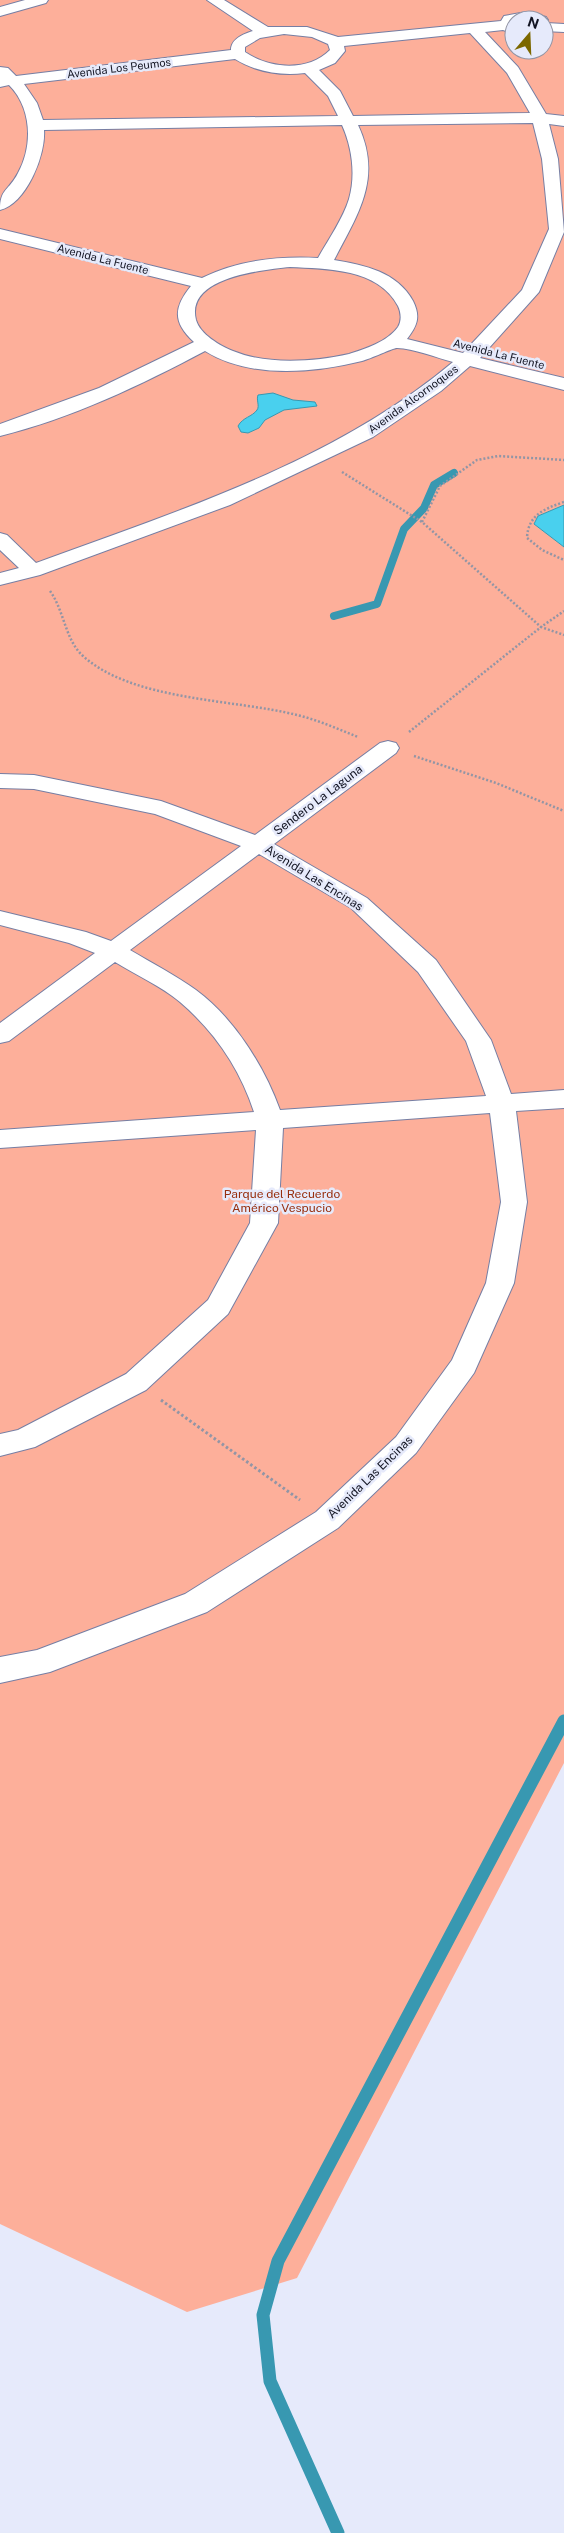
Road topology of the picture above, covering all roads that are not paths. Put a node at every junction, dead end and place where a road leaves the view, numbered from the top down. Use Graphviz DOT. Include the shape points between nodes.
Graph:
graph roads {
  1 [pos="41,0"];
  2 [pos="214,0"];
  3 [pos="0,12"];
  4 [pos="504,27"];
  5 [pos="473,28"];
  6 [pos="266,32"];
  7 [pos="335,42"];
  8 [pos="238,54"];
  9 [pos="308,68"];
  10 [pos="0,69"];
  11 [pos="7,81"];
  12 [pos="540,118"];
  13 [pos="564,121"];
  14 [pos="350,122"];
  15 [pos="38,125"];
  16 [pos="0,205"];
  17 [pos="0,234"];
  18 [pos="324,264"];
  19 [pos="206,284"];
  20 [pos="400,337"];
  21 [pos="206,343"];
  22 [pos="473,354"];
  23 [pos="564,370"];
  24 [pos="564,384"];
  25 [pos="0,430"];
  26 [pos="0,539"];
  27 [pos="33,572"];
  28 [pos="0,579"];
  29 [pos="388,748"];
  30 [pos="0,780"];
  31 [pos="258,844"];
  32 [pos="0,918"];
  33 [pos="114,950"];
  34 [pos="0,1035"];
  35 [pos="564,1099"];
  36 [pos="502,1103"];
  37 [pos="270,1120"];
  38 [pos="0,1139"];
  39 [pos="0,1445"];
  40 [pos="0,1670"];
  1 -- 3 [label="lane"];
  2 -- 6 [label="lane"];
  4 -- 5 [label="lane"];
  5 -- 7 [label="lane"];
  5 -- 12 [label="lane, Avenida Alcornoques" via="512,70"];
  6 -- 7 [label="lane" via="307,31"];
  6 -- 8 [label="lane" via="242,40"];
  7 -- 9 [label="lane" via="338,51 333,58"];
  8 -- 9 [label="lane" via="263,66"];
  8 -- 11 [label="lane, Avenida Los Peumos"];
  9 -- 14 [label="lane" via="335,94"];
  10 -- 11 [label="lane"];
  11 -- 15 [label="lane" via="31,105"];
  12 -- 13 [label="lane"];
  12 -- 14 [label="lane"];
  12 -- 22 [label="lane, Avenida Alcornoques" via="550,158 557,229 530,292"];
  14 -- 15 [label="lane"];
  14 -- 18 [label="lane" via="358,142 360,176 357,199"];
  15 -- 16 [label="lane" via="36,147 26,174"];
  17 -- 19 [label="lane, Avenida La Fuente"];
  18 -- 19 [label="lane" via="290,262 258,265 228,273"];
  18 -- 20 [label="lane" via="380,278 399,291 410,306 410,321"];
  19 -- 21 [label="lane" via="191,298 186,313 191,329"];
  20 -- 21 [label="lane" via="377,351 344,361 306,366 229,356"];
  20 -- 22 [label="lane, Avenida La Fuente"];
  21 -- 25 [label="lane" via="147,376 83,403"];
  22 -- 23 [label="lane, Avenida La Fuente"];
  22 -- 24 [label="lane, Avenida La Fuente"];
  22 -- 27 [label="lane, Avenida Alcornoques" via="434,387 366,433 223,501"];
  26 -- 27 [label="lane"];
  27 -- 28 [label="lane, Avenida Alcornoques"];
  29 -- 31 [label="lane, Sendero La Laguna"];
  30 -- 31 [label="lane, Avenida Las Encinas" via="34,782 161,808"];
  31 -- 33 [label="lane, Sendero La Laguna"];
  31 -- 36 [label="lane, Avenida Las Encinas" via="359,903 427,966 478,1040"];
  32 -- 33 [label="lane" via="77,937"];
  33 -- 34 [label="lane, Sendero La Laguna"];
  33 -- 37 [label="lane" via="188,996 229,1037 258,1086"];
  35 -- 36 [label="lane"];
  36 -- 37 [label="lane"];
  36 -- 40 [label="lane, Avenida Las Encinas" via="514,1202 500,1283 464,1365 412,1437 327,1520 196,1603 39,1663"];
  37 -- 38 [label="lane"];
  37 -- 39 [label="lane" via="264,1223 218,1307 136,1382 25,1438"];
}
